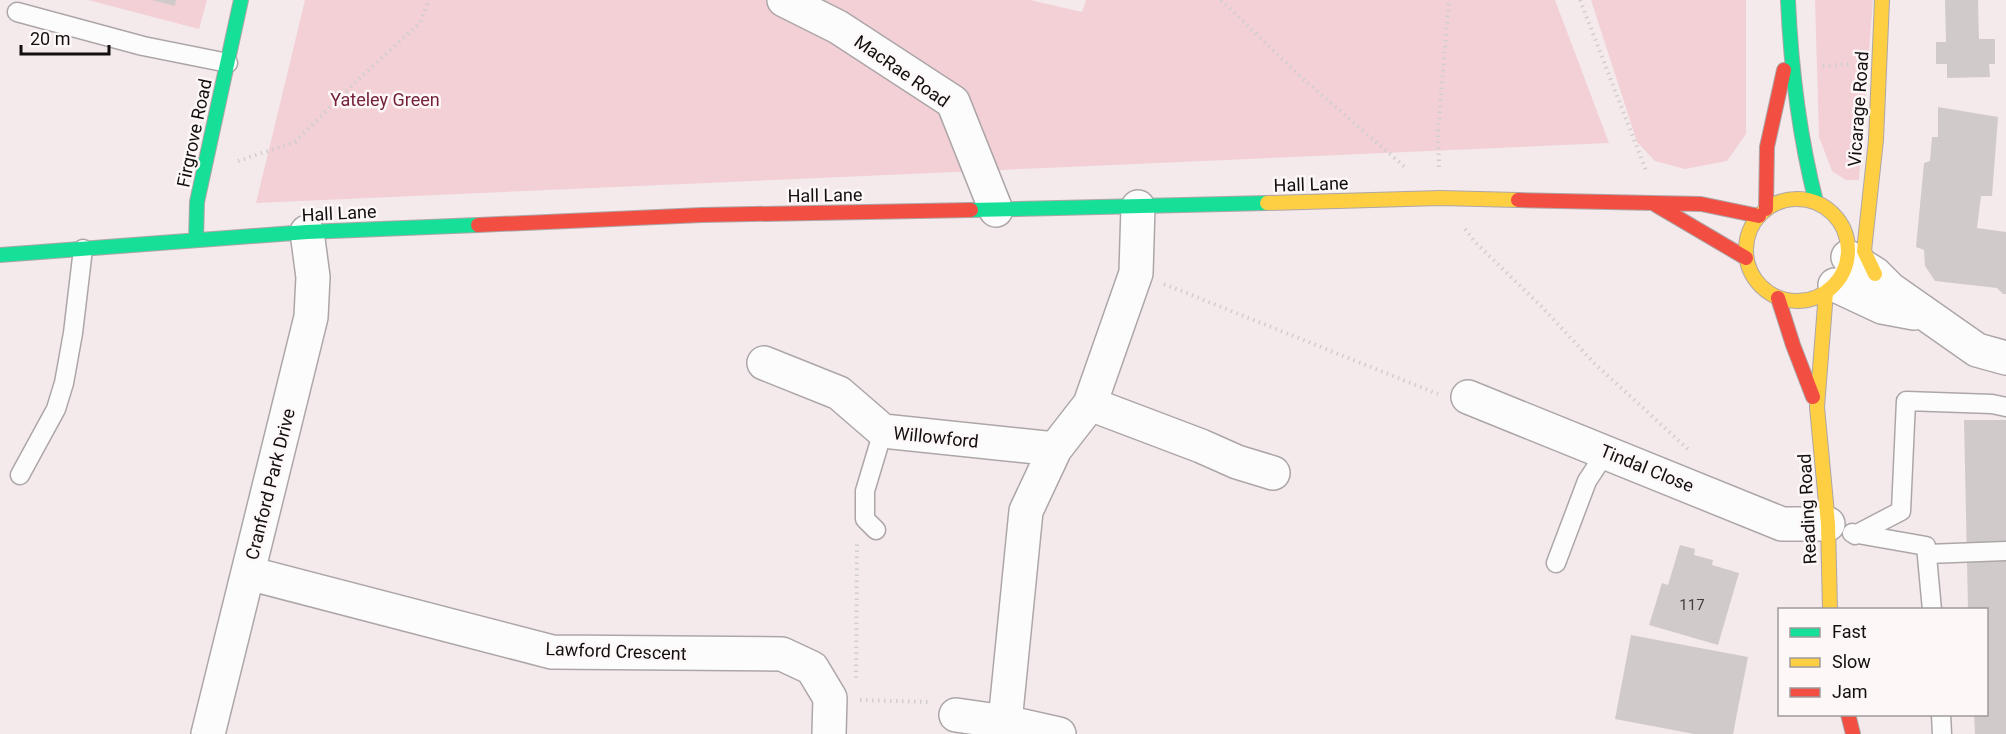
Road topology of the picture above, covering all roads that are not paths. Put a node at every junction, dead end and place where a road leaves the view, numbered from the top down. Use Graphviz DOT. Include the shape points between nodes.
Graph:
graph roads {
  1 [pos="241,0"];
  2 [pos="784,0"];
  3 [pos="1788,0"];
  4 [pos="1882,0"];
  5 [pos="17,12"];
  6 [pos="1789,44"];
  7 [pos="228,63"];
  8 [pos="1816,202"];
  9 [pos="1652,203"];
  10 [pos="1138,207"];
  11 [pos="996,210"];
  12 [pos="1763,212"];
  13 [pos="1834,214"];
  14 [pos="1866,220"];
  15 [pos="307,232"];
  16 [pos="196,240"];
  17 [pos="82,249"];
  18 [pos="0,255"];
  19 [pos="1746,258"];
  20 [pos="1839,270"];
  21 [pos="1875,274"];
  22 [pos="1778,298"];
  23 [pos="1930,316"];
  24 [pos="2006,358"];
  25 [pos="764,363"];
  26 [pos="1468,397"];
  27 [pos="1090,404"];
  28 [pos="1817,407"];
  29 [pos="2006,407"];
  30 [pos="883,431"];
  31 [pos="1055,449"];
  32 [pos="1606,452"];
  33 [pos="1273,473"];
  34 [pos="20,475"];
  35 [pos="871,525"];
  36 [pos="1841,529"];
  37 [pos="2006,551"];
  38 [pos="1927,554"];
  39 [pos="1556,563"];
  40 [pos="248,573"];
  41 [pos="1830,608"];
  42 [pos="1932,608"];
  43 [pos="956,715"];
  44 [pos="1848,716"];
  45 [pos="1941,716"];
  46 [pos="1005,722"];
  47 [pos="208,734"];
  48 [pos="829,734"];
  49 [pos="1059,734"];
  50 [pos="1852,734"];
  51 [pos="1942,734"];
  1 -- 7 [label="street, Firgrove Road"];
  2 -- 11 [label="street, MacRae Road" via="838,27 953,102"];
  3 -- 6 [label="street"];
  4 -- 14 [label="street, Vicarage Road" via="1876,140"];
  5 -- 7 [label="lane" via="143,46"];
  6 -- 8 [label="street" via="1804,155"];
  6 -- 12 [label="street" via="1767,147"];
  7 -- 16 [label="street, Firgrove Road" via="197,202"];
  8 -- 12 [label="street" via="1799,198 1782,201"];
  8 -- 13 [label="street"];
  9 -- 10 [label="street, Hall Lane" via="1440,198"];
  9 -- 12 [label="street, Hall Lane"];
  9 -- 19 [label="street, Hall Lane"];
  10 -- 11 [label="street, Hall Lane"];
  10 -- 27 [label="street" via="1136,273"];
  11 -- 15 [label="street, Hall Lane" via="702,215"];
  12 -- 19 [label="street" via="1749,231"];
  13 -- 14 [label="street"];
  13 -- 20 [label="street" via="1844,228"];
  14 -- 20 [label="street, Vicarage Road"];
  14 -- 21 [label="street" via="1864,251"];
  15 -- 16 [label="street, Hall Lane"];
  15 -- 40 [label="street, Cranford Park Drive" via="312,277 310,316"];
  16 -- 17 [label="street, Hall Lane"];
  17 -- 18 [label="street, Hall Lane"];
  17 -- 34 [label="lane" via="64,383 56,409"];
  19 -- 22 [label="street" via="1763,288"];
  20 -- 21 [label="street"];
  20 -- 22 [label="street" via="1803,301"];
  20 -- 23 [label="street" via="1882,308"];
  20 -- 28 [label="street, Reading Road"];
  21 -- 23 [label="street"];
  22 -- 28 [label="street, Reading Road"];
  23 -- 24 [label="street" via="1977,350"];
  25 -- 30 [label="street, Willowford" via="839,393"];
  26 -- 32 [label="street, Tindal Close"];
  27 -- 31 [label="street"];
  27 -- 33 [label="street"];
  28 -- 36 [label="street, Reading Road"];
  29 -- 36 [label="lane" via="1906,400 1901,511"];
  30 -- 31 [label="street, Willowford"];
  30 -- 35 [label="lane" via="866,491"];
  31 -- 46 [label="street" via="1026,511"];
  32 -- 36 [label="street, Tindal Close" via="1782,524"];
  32 -- 39 [label="lane" via="1587,481"];
  36 -- 38 [label="lane" via="1926,546"];
  36 -- 41 [label="street, Reading Road"];
  37 -- 38 [label="lane"];
  38 -- 42 [label="lane"];
  40 -- 47 [label="street, Cranford Park Drive"];
  40 -- 48 [label="street, Lawford Crescent" via="552,652 782,654 812,668 843,699"];
  43 -- 46 [label="street"];
  44 -- 50 [label="street"];
  45 -- 51 [label="lane"];
  46 -- 49 [label="street"];
}
